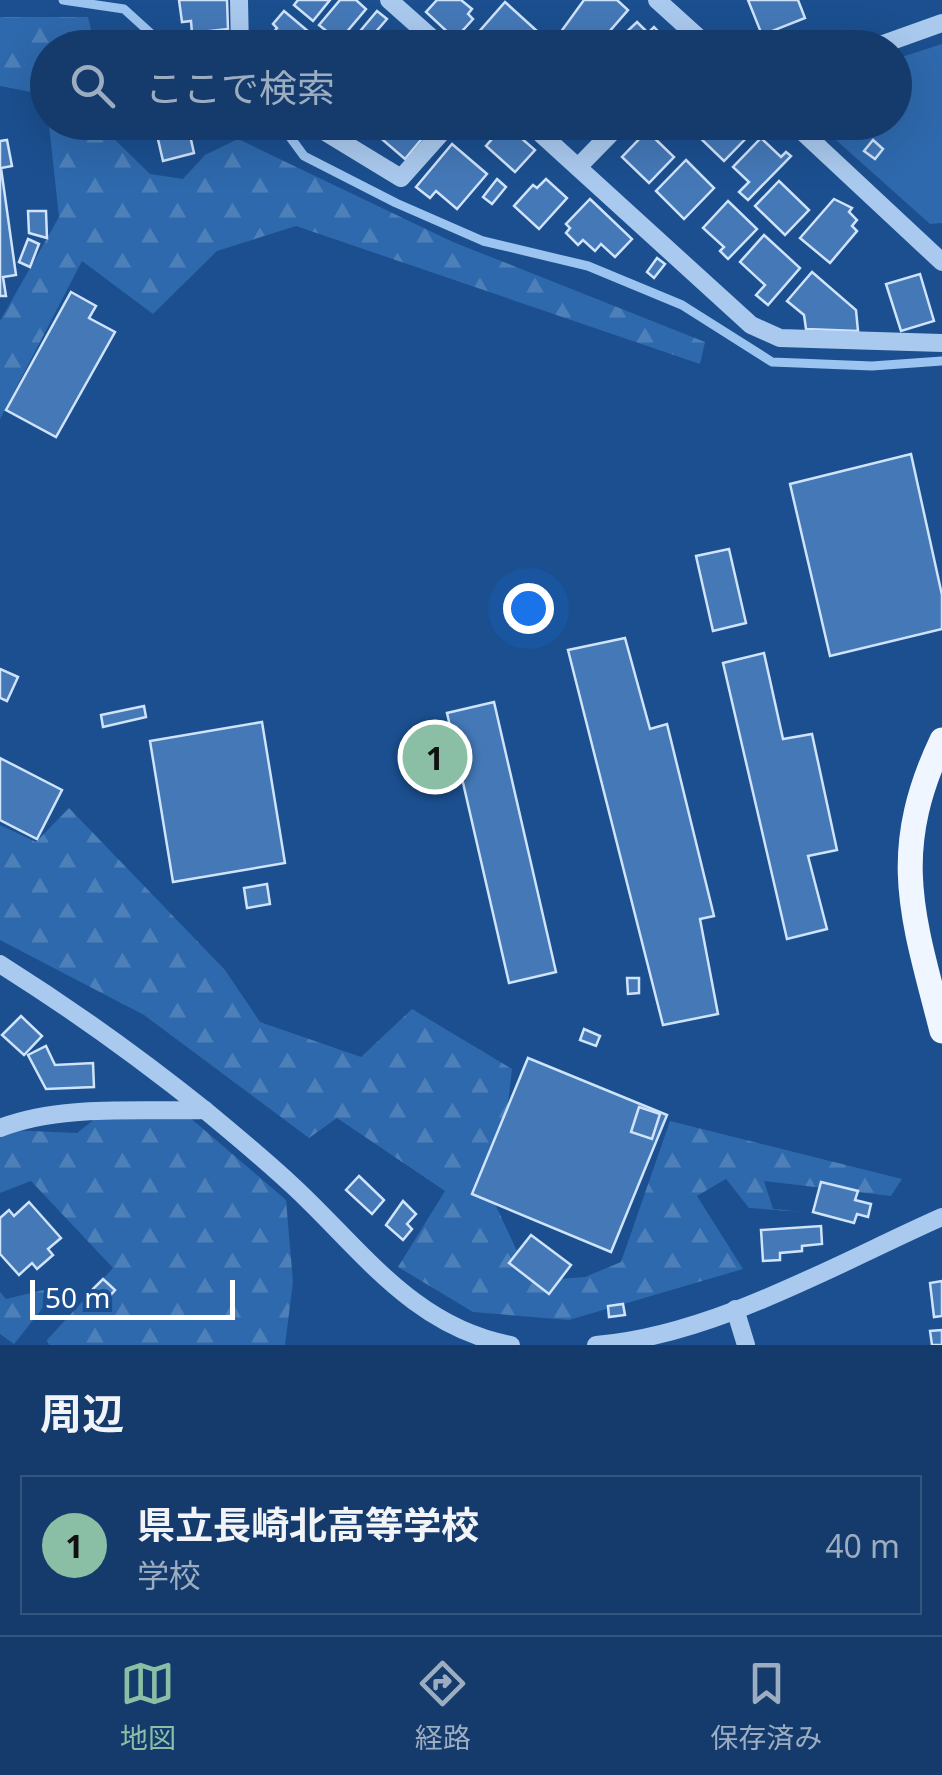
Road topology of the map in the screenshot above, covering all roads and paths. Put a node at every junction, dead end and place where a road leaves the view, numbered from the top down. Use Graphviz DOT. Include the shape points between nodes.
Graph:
graph roads {
  1 [pos="239,0"];
  2 [pos="390,0"];
  3 [pos="657,0"];
  4 [pos="942,23"];
  5 [pos="240,30"];
  6 [pos="423,30"];
  7 [pos="687,30"];
  8 [pos="912,34"];
  9 [pos="339,140"];
  10 [pos="435,140"];
  11 [pos="548,140"];
  12 [pos="604,140"];
  13 [pos="811,140"];
  14 [pos="578,167"];
  15 [pos="942,262"];
  16 [pos="942,344"];
  17 [pos="942,740"];
  18 [pos="0,964"];
  19 [pos="942,1032"];
  20 [pos="205,1110"];
  21 [pos="0,1128"];
  22 [pos="942,1217"];
  23 [pos="735,1309"];
  24 [pos="511,1345"];
  25 [pos="596,1345"];
  26 [pos="746,1345"];
  1 -- 5 [label="street"];
  2 -- 6 [label="street"];
  3 -- 7 [label="street"];
  4 -- 8 [label="street"];
  9 -- 10 [label="street" via="401,178"];
  11 -- 14 [label="street"];
  12 -- 14 [label="street"];
  13 -- 15 [label="street"];
  14 -- 16 [label="street" via="751,325 780,338"];
  17 -- 19 [label="main road" via="909,838 909,902"];
  18 -- 20 [label="street"];
  20 -- 21 [label="street" via="81,1114"];
  20 -- 24 [label="street" via="293,1186 393,1288 450,1324"];
  22 -- 23 [label="street"];
  23 -- 25 [label="street" via="628,1342"];
  23 -- 26 [label="street"];
}
